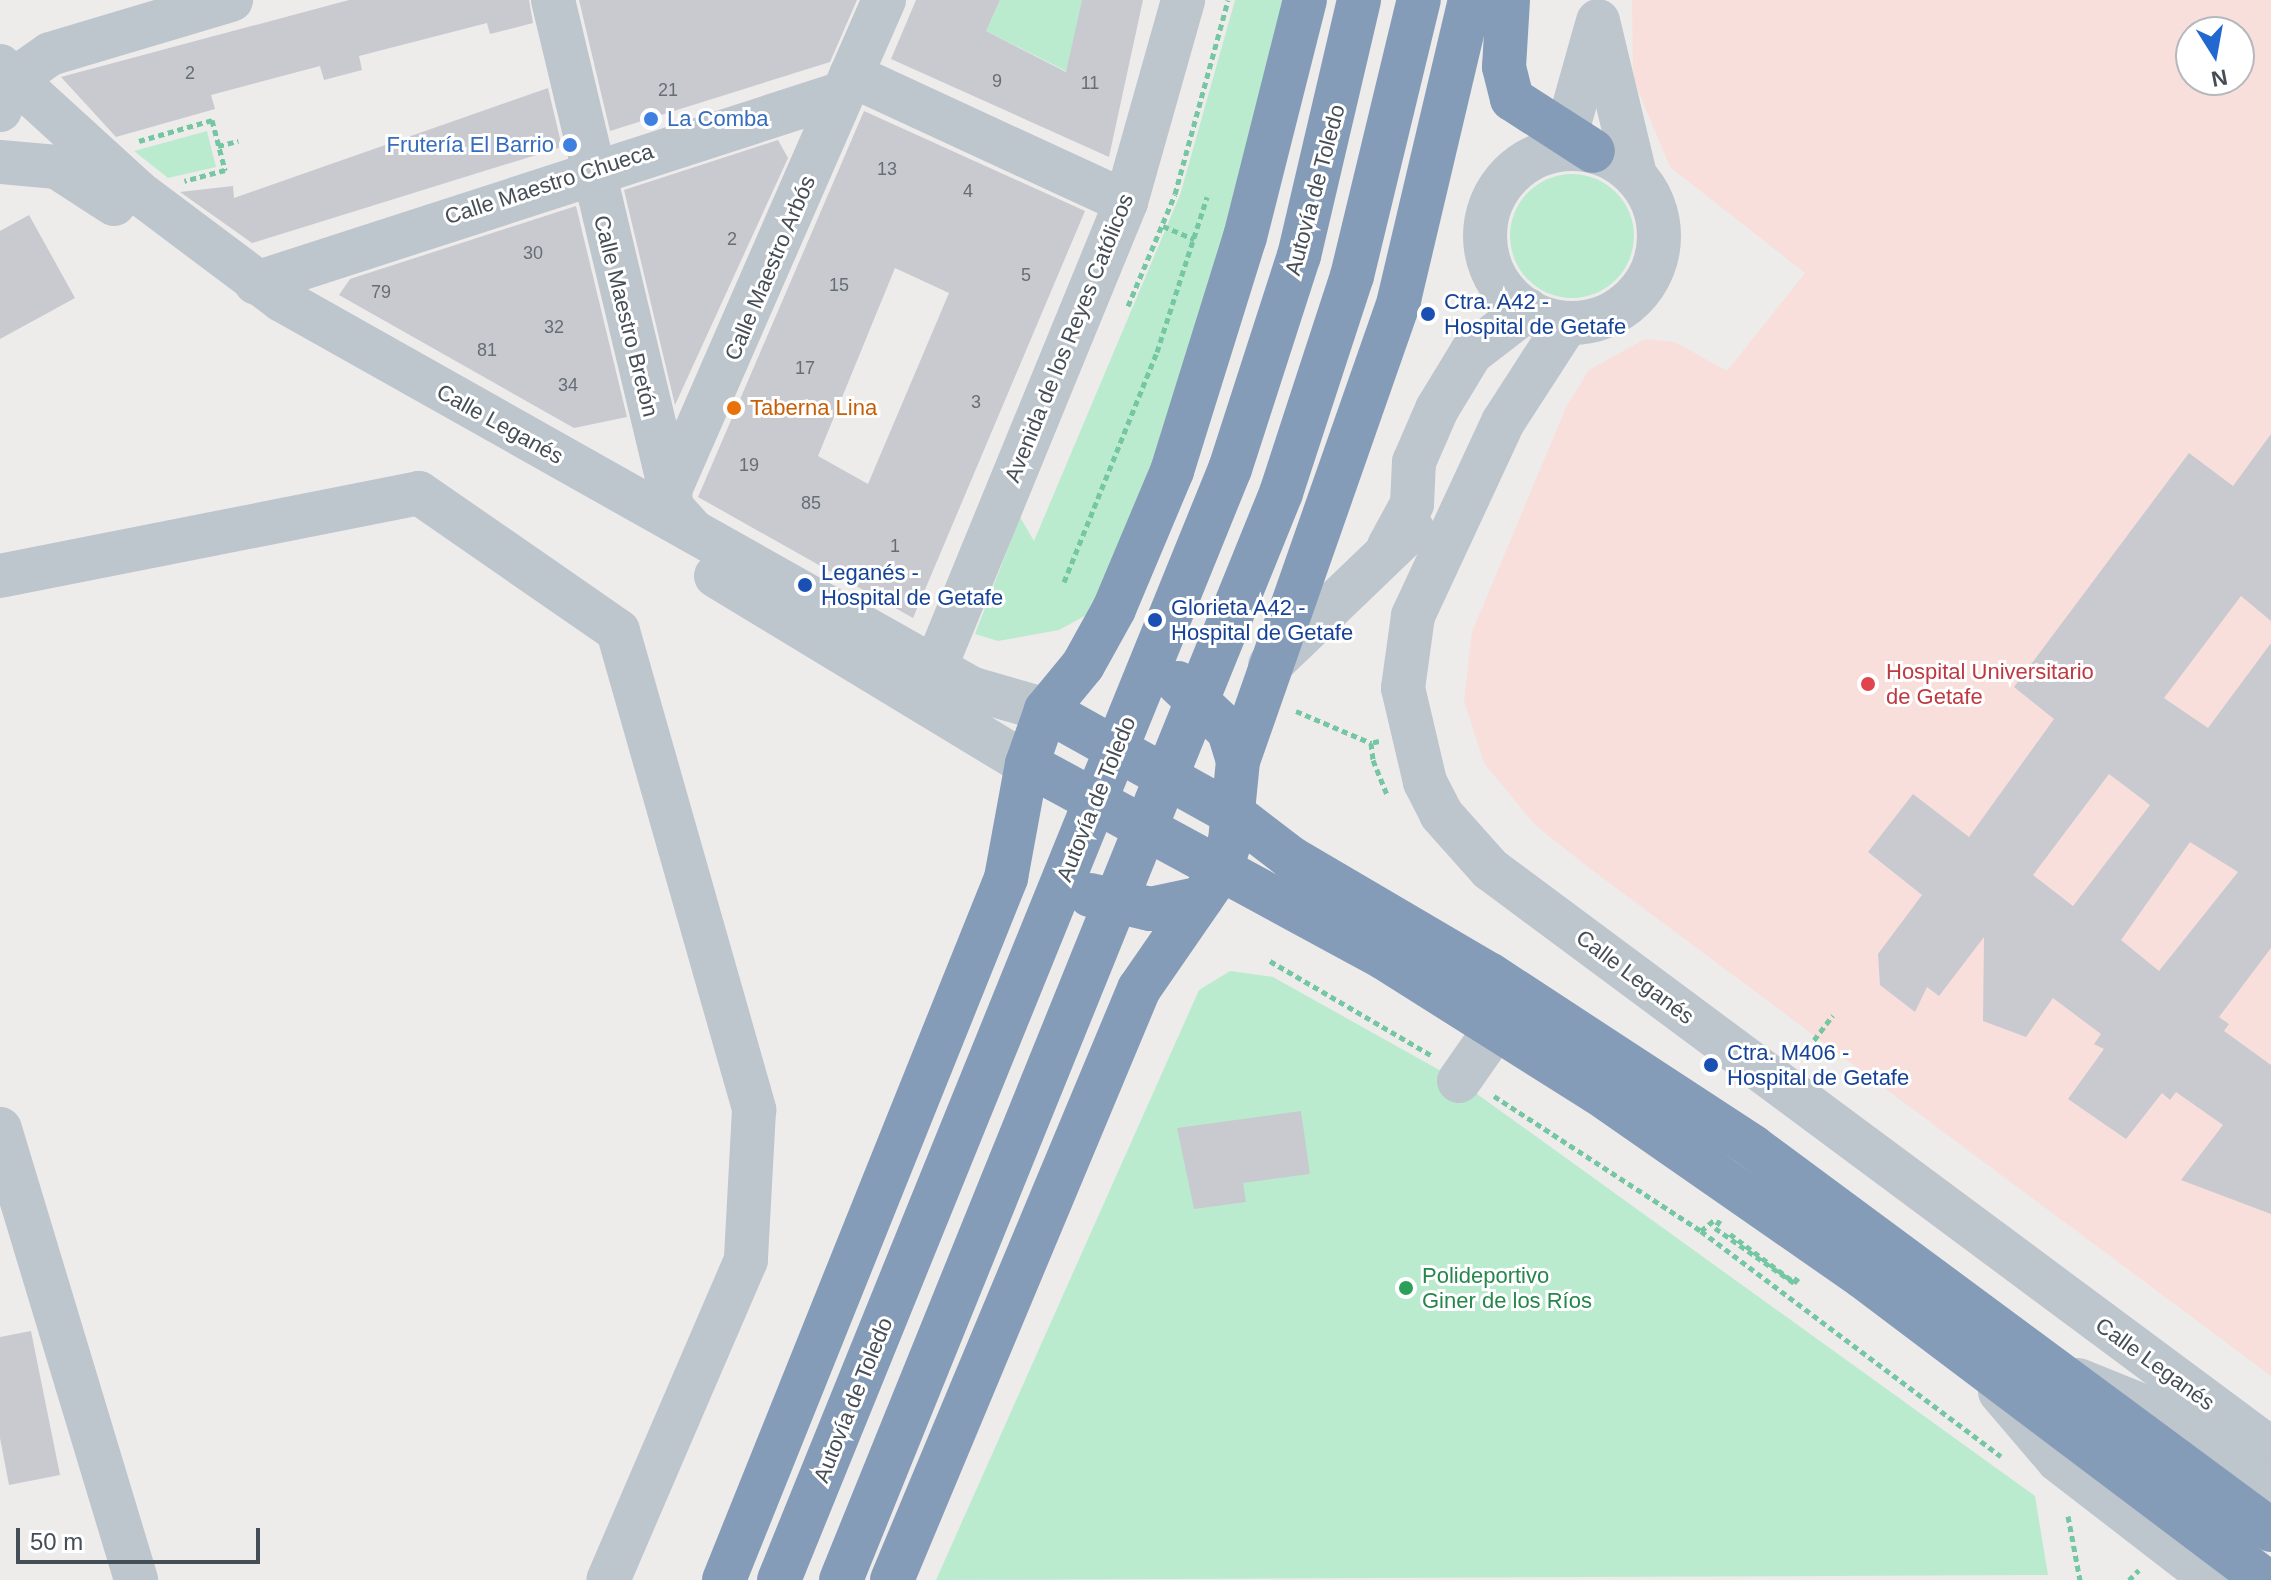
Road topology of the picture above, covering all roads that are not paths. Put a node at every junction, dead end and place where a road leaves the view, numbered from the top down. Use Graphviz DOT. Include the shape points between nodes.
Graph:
graph roads {
  1 [pos="231,0"];
  2 [pos="553,0"];
  3 [pos="884,0"];
  4 [pos="1183,0"];
  5 [pos="1305,0"];
  6 [pos="1419,0"];
  7 [pos="1470,0"];
  8 [pos="1508,0"];
  9 [pos="1600,10"];
  10 [pos="1358,16"];
  11 [pos="847,84"];
  12 [pos="4,85"];
  13 [pos="1574,145"];
  14 [pos="0,162"];
  15 [pos="591,170"];
  16 [pos="1635,175"];
  17 [pos="1126,202"];
  18 [pos="256,283"];
  19 [pos="1547,316"];
  20 [pos="1471,489"];
  21 [pos="670,490"];
  22 [pos="692,530"];
  23 [pos="1389,546"];
  24 [pos="0,576"];
  25 [pos="1083,665"];
  26 [pos="1270,665"];
  27 [pos="935,668"];
  28 [pos="1046,710"];
  29 [pos="1238,761"];
  30 [pos="1027,764"];
  31 [pos="1235,815"];
  32 [pos="1020,829"];
  33 [pos="1212,884"];
  34 [pos="1496,1028"];
  35 [pos="1459,1076"];
  36 [pos="0,1129"];
  37 [pos="2072,1378"];
  38 [pos="2271,1449"];
  39 [pos="2195,1471"];
  40 [pos="2271,1493"];
  41 [pos="2271,1530"];
  42 [pos="2166,1554"];
  43 [pos="136,1580"];
  44 [pos="608,1580"];
  45 [pos="724,1580"];
  46 [pos="779,1580"];
  47 [pos="841,1580"];
  48 [pos="892,1580"];
  49 [pos="2213,1580"];
  50 [pos="2265,1580"];
  1 -- 12 [label="street" via="87,39"];
  2 -- 15 [label="street, Calle Maestro Bretón"];
  3 -- 11 [label="street, Calle Maestro Arbós"];
  4 -- 17 [label="street, Avenida de los Reyes Católicos"];
  5 -- 25 [label="highway" via="1245,237 1172,471 1121,596"];
  6 -- 47 [label="highway" via="1352,276 1281,493"];
  7 -- 26 [label="highway" via="1399,300"];
  8 -- 13 [label="highway" via="1505,85 1522,108"];
  9 -- 13 [label="street"];
  9 -- 16 [label="street"];
  10 -- 46 [label="highway, Autovía de Toledo" via="1299,256 1230,469"];
  11 -- 15 [label="street, Calle Maestro Chueca"];
  11 -- 17 [label="street"];
  11 -- 21 [label="street, Calle Maestro Arbós"];
  12 -- 18 [label="street, Calle Leganés"];
  13 -- 16 [label="street"];
  13 -- 19 [label="street" via="1515,170 1486,220 1495,277"];
  14 -- 30 [label="street, Calle Leganés" via="72,175 268,318"];
  15 -- 18 [label="street, Calle Maestro Chueca"];
  15 -- 21 [label="street, Calle Maestro Bretón"];
  16 -- 19 [label="street" via="1659,224 1653,269 1625,305"];
  17 -- 27 [label="street, Avenida de los Reyes Católicos"];
  18 -- 22 [label="street, Calle Leganés"];
  19 -- 20 [label="street, Calle Leganés"];
  19 -- 23 [label="street" via="1471,353 1437,409 1414,462 1412,504"];
  20 -- 23 [label="street"];
  20 -- 38 [label="street, Calle Leganés" via="1413,616 1403,688 1425,782 1457,838"];
  21 -- 22 [label="street" via="671,507"];
  22 -- 27 [label="street, Calle Leganés"];
  23 -- 26 [label="street"];
  24 -- 44 [label="street" via="419,493 618,631 754,1110 746,1260"];
  25 -- 28 [label="highway"];
  25 -- 29 [label="highway" via="1117,663 1177,682 1229,731"];
  26 -- 29 [label="highway"];
  27 -- 28 [label="street, Calle Leganés" via="983,693"];
  28 -- 30 [label="highway"];
  28 -- 31 [label="highway, Calle Leganés"];
  29 -- 31 [label="highway"];
  30 -- 32 [label="highway"];
  30 -- 33 [label="highway, Calle Leganés"];
  31 -- 33 [label="highway"];
  31 -- 37 [label="highway, Calle Leganés" via="1291,858 1489,974 1753,1147"];
  32 -- 33 [label="highway" via="1050,869 1103,900 1150,909"];
  32 -- 45 [label="highway"];
  33 -- 34 [label="highway, Calle Leganés"];
  33 -- 48 [label="highway" via="1139,989"];
  34 -- 35 [label="street"];
  34 -- 42 [label="highway, Calle Leganés" via="1772,1211 1969,1356"];
  36 -- 43 [label="street"];
  37 -- 39 [label="highway, Calle Leganés"];
  37 -- 40 [label="street, Calle Leganés" via="2165,1415"];
  39 -- 41 [label="highway, Calle Leganés"];
  39 -- 42 [label="street" via="2199,1499"];
  42 -- 49 [label="street"];
  42 -- 50 [label="highway, Calle Leganés"];
}
